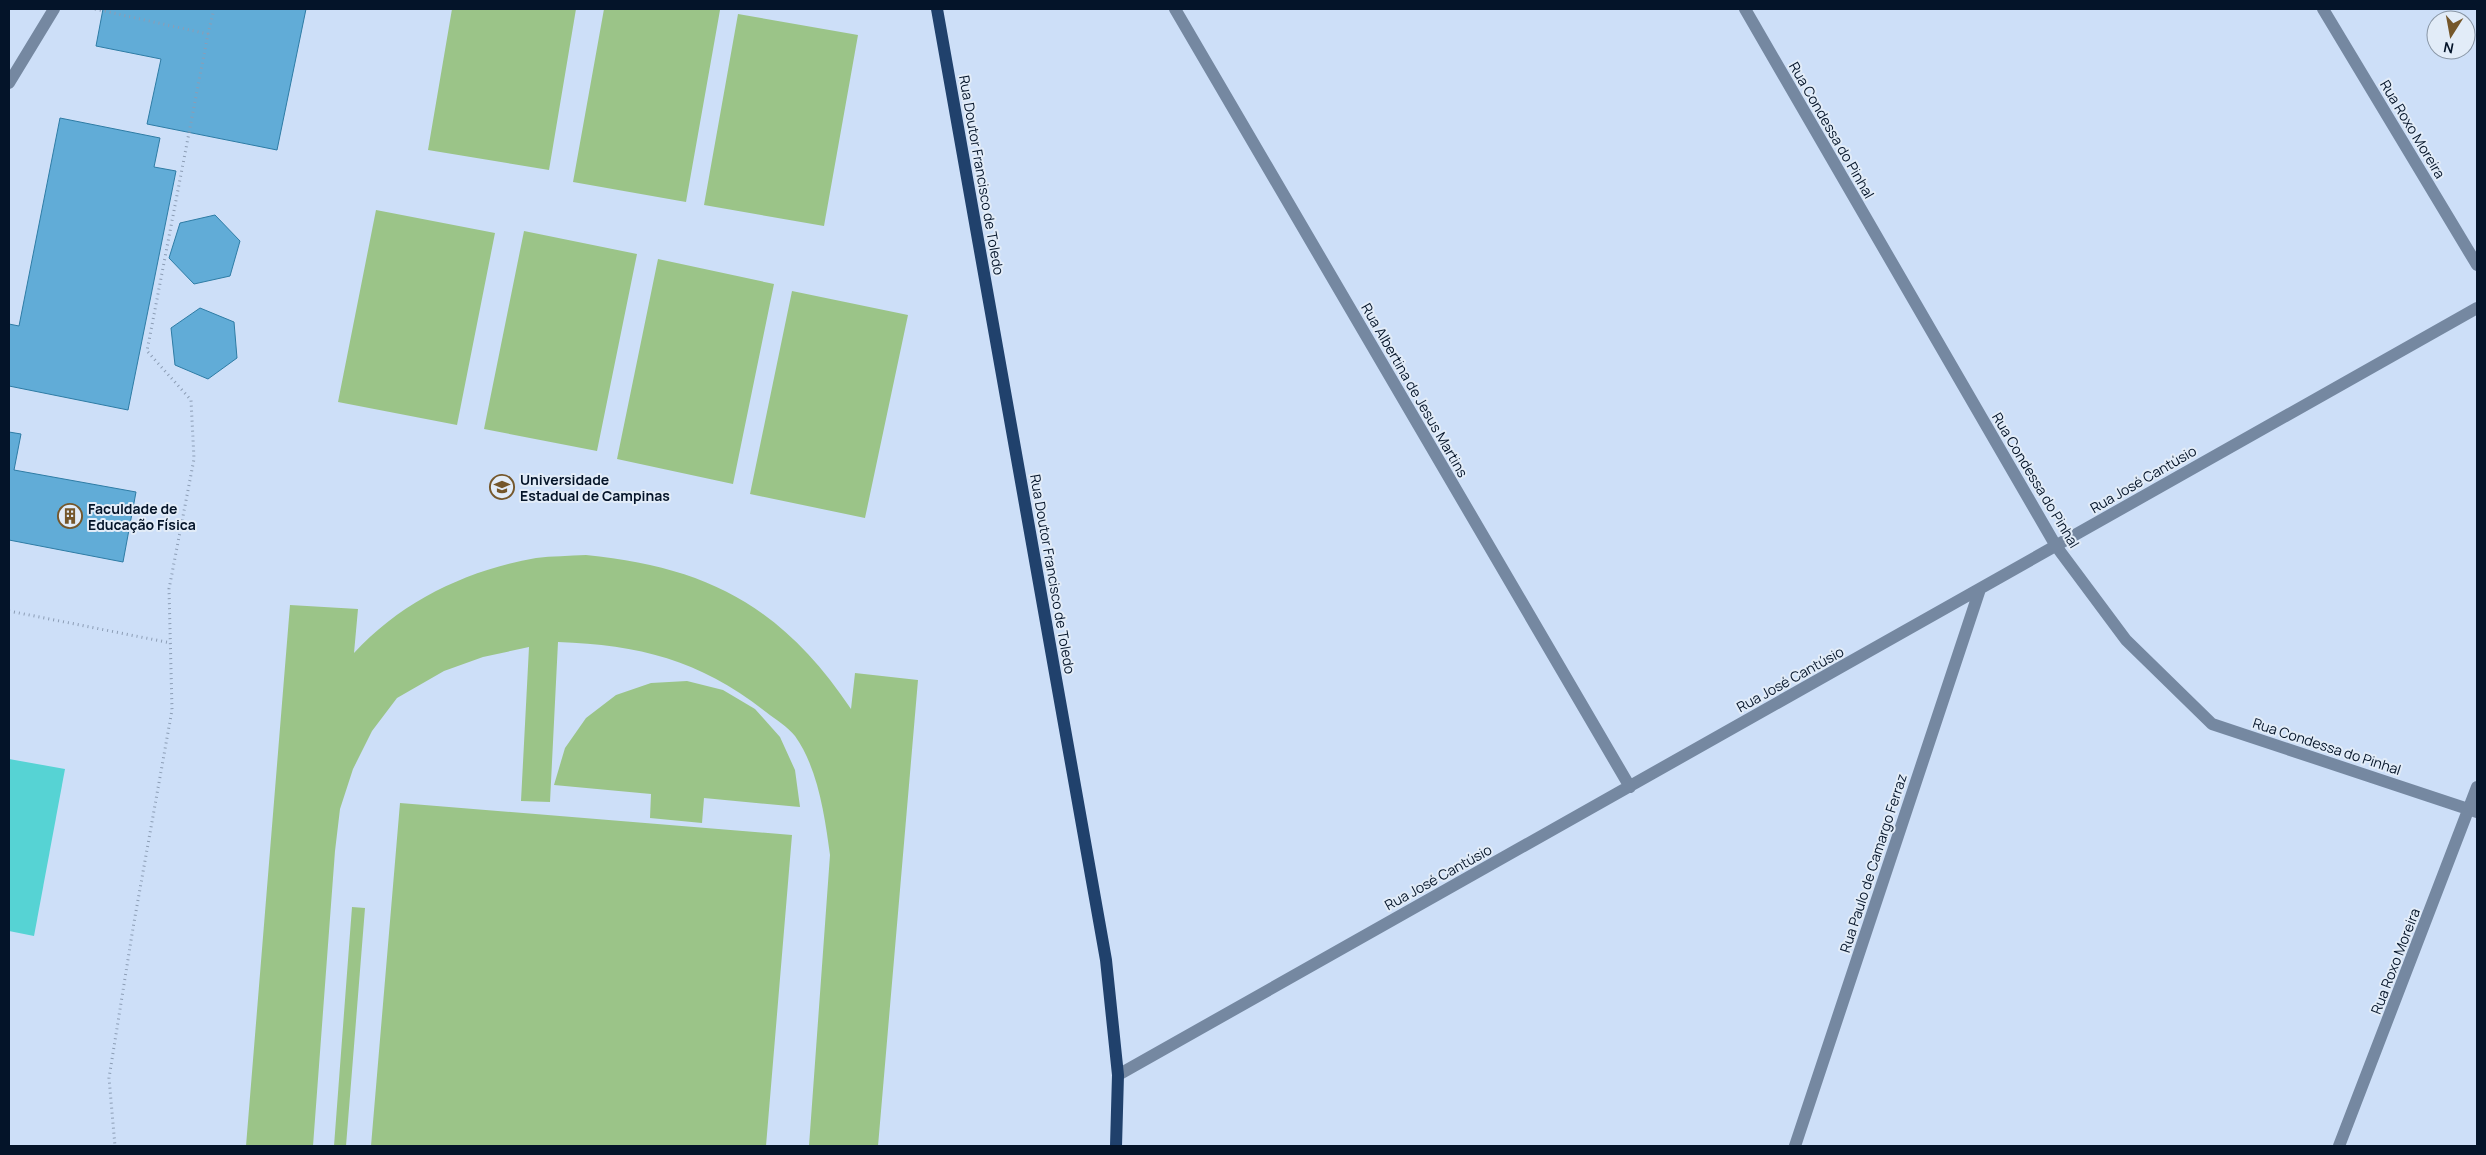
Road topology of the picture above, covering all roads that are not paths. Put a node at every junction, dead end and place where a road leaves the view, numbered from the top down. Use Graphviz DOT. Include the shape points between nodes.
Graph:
graph roads {
  1 [pos="54,9"];
  2 [pos="938,9"];
  3 [pos="1175,9"];
  4 [pos="1745,9"];
  5 [pos="2323,9"];
  6 [pos="9,83"];
  7 [pos="2477,265"];
  8 [pos="2477,308"];
  9 [pos="2056,546"];
  10 [pos="1980,589"];
  11 [pos="1630,787"];
  12 [pos="2477,787"];
  13 [pos="2473,810"];
  14 [pos="1118,1075"];
  15 [pos="1116,1146"];
  16 [pos="1795,1146"];
  17 [pos="2339,1146"];
  1 -- 6 [label="street"];
  2 -- 14 [label="main road, Rua Doutor Francisco de Toledo" via="1106,960"];
  3 -- 11 [label="street, Rua Albertina de Jesus Martins"];
  4 -- 9 [label="street, Rua Condessa do Pinhal"];
  5 -- 7 [label="street, Rua Roxo Moreira"];
  8 -- 9 [label="street, Rua José Cantúsio"];
  9 -- 10 [label="street, Rua José Cantúsio"];
  9 -- 13 [label="street, Rua Condessa do Pinhal" via="2126,640 2212,724"];
  10 -- 11 [label="street, Rua José Cantúsio"];
  10 -- 16 [label="street, Rua Paulo de Camargo Ferraz"];
  11 -- 14 [label="street, Rua José Cantúsio"];
  12 -- 13 [label="street, Rua Roxo Moreira"];
  13 -- 17 [label="street, Rua Roxo Moreira"];
  14 -- 15 [label="main road, Rua Doutor Francisco de Toledo"];
}
